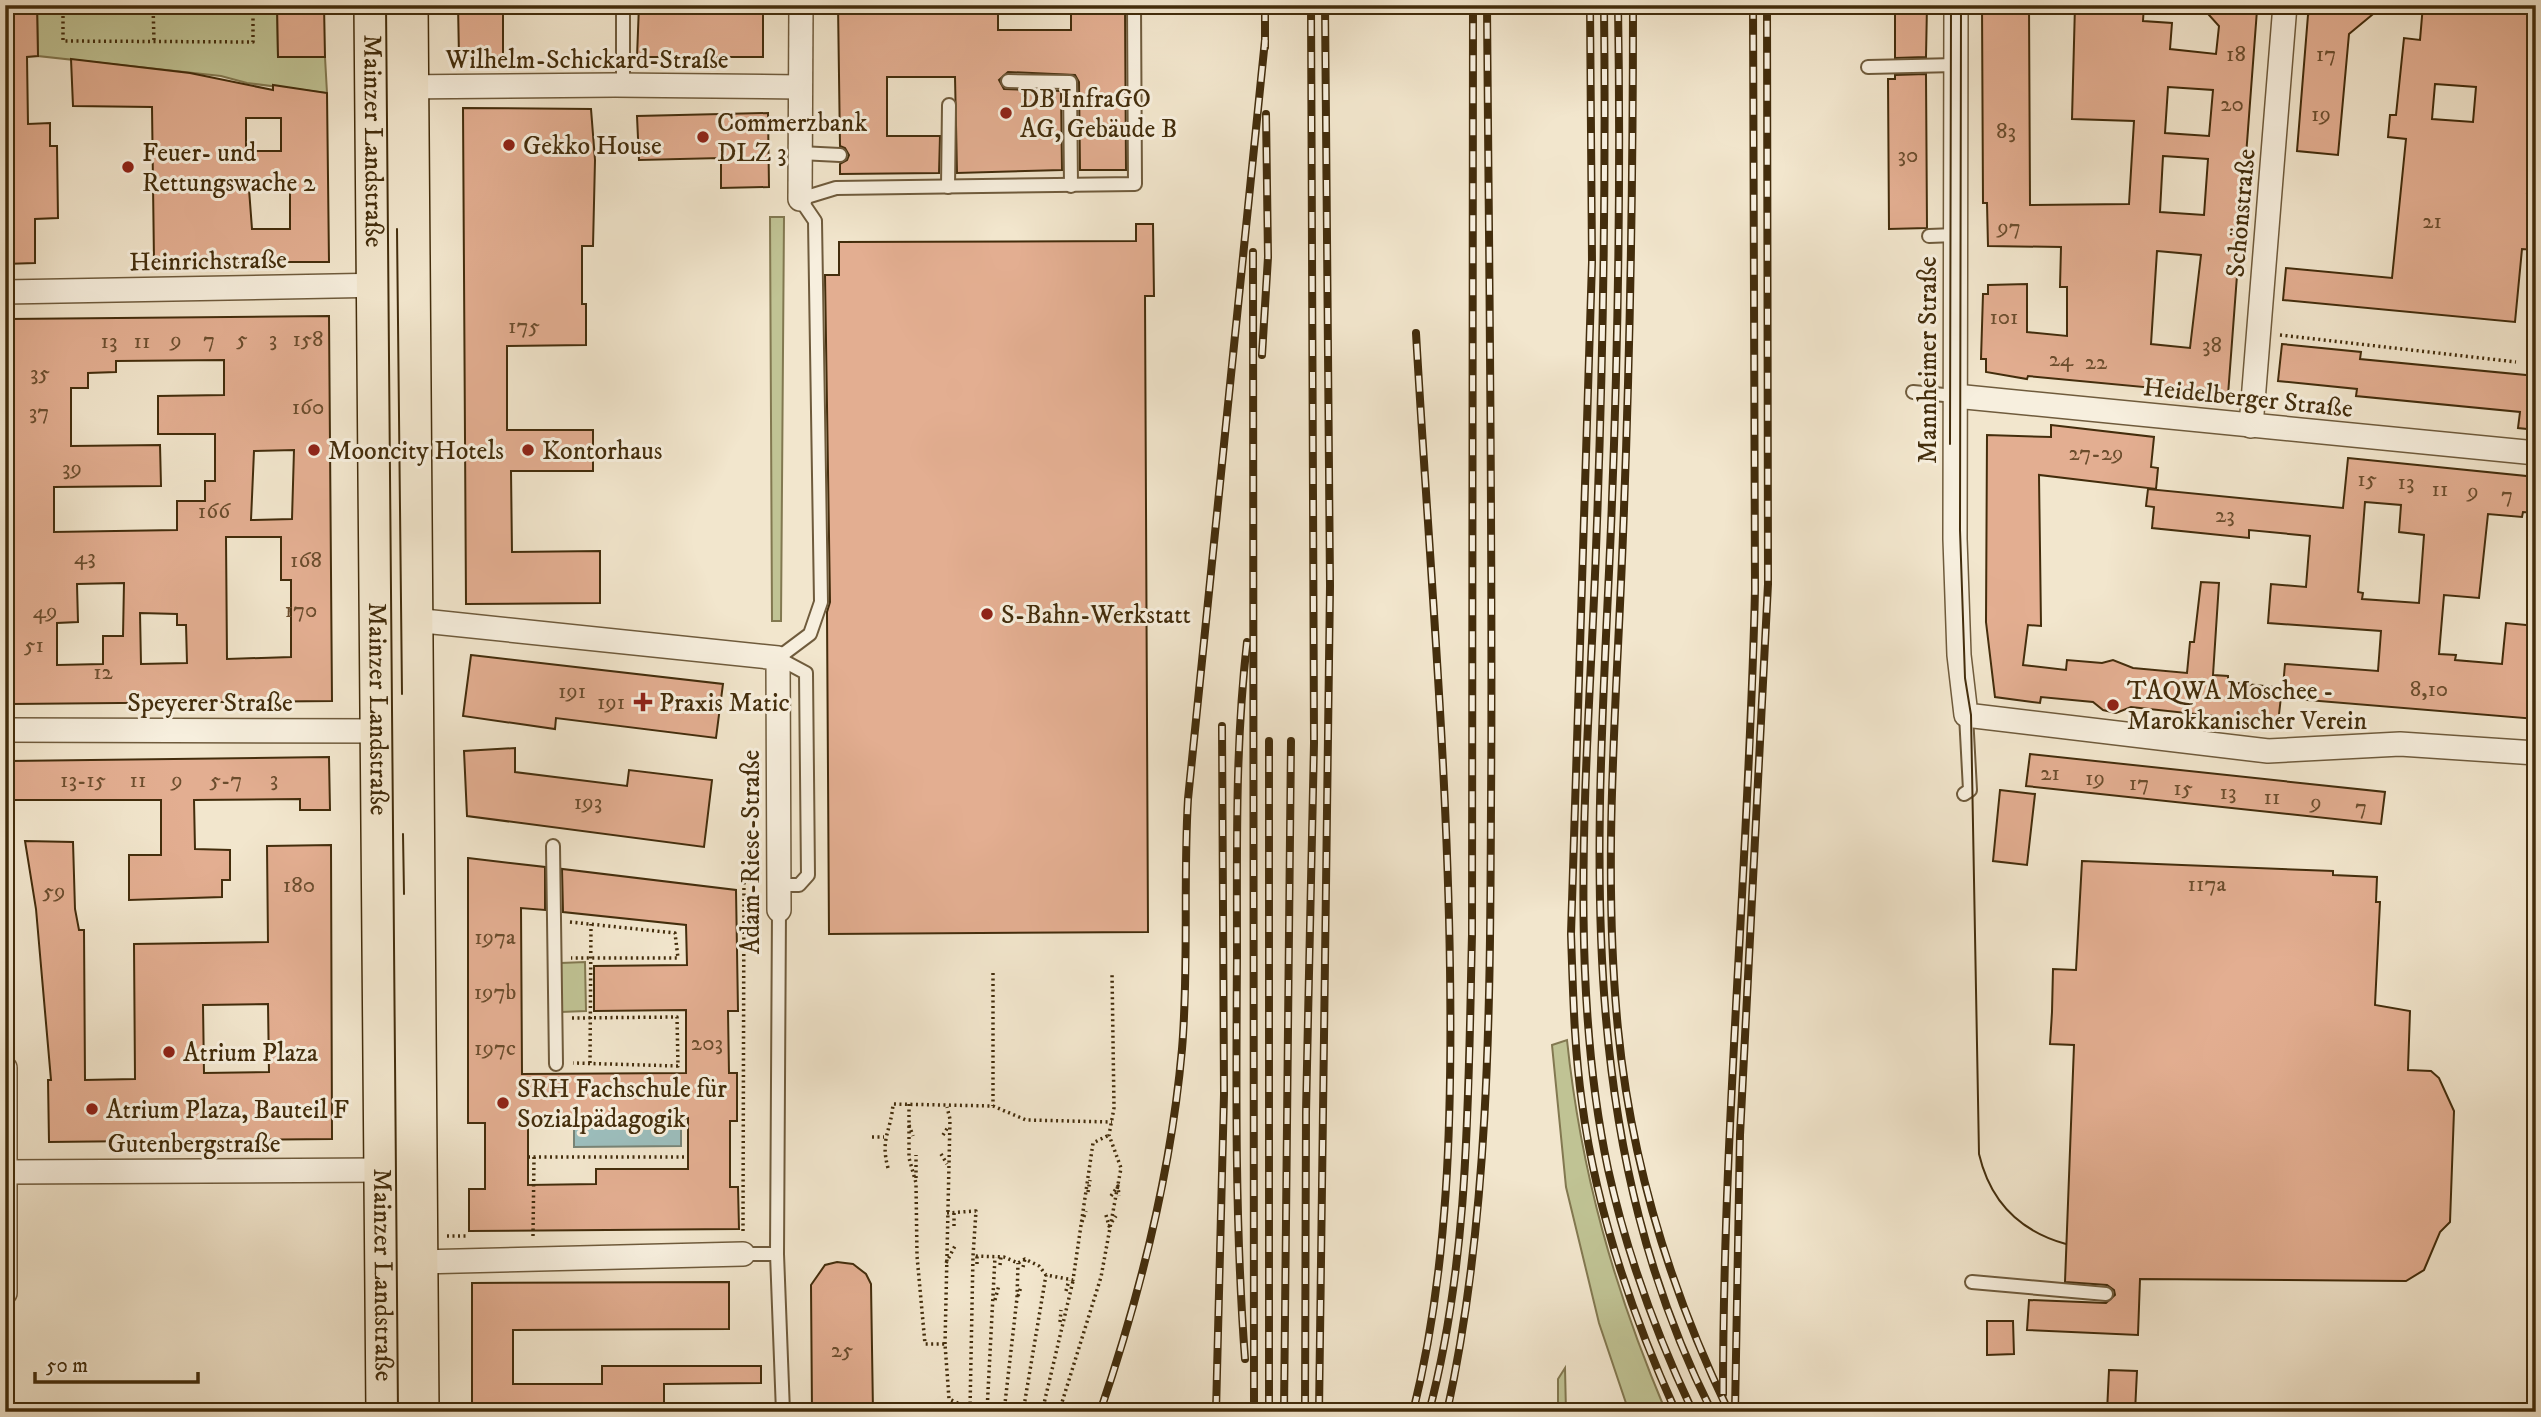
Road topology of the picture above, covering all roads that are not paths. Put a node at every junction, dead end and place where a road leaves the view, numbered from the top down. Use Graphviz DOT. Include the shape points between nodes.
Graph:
graph roads {
  1 [pos="373,5"];
  2 [pos="409,5"];
  3 [pos="622,5"];
  4 [pos="801,5"];
  5 [pos="1134,5"];
  6 [pos="1956,5"];
  7 [pos="2285,5"];
  8 [pos="1956,65"];
  9 [pos="1868,66"];
  10 [pos="1008,81"];
  11 [pos="623,85"];
  12 [pos="374,87"];
  13 [pos="800,87"];
  14 [pos="410,88"];
  15 [pos="949,105"];
  16 [pos="800,153"];
  17 [pos="840,155"];
  18 [pos="1071,186"];
  19 [pos="948,187"];
  20 [pos="800,199"];
  21 [pos="1955,235"];
  22 [pos="1929,236"];
  23 [pos="375,285"];
  24 [pos="412,285"];
  25 [pos="5,292"];
  26 [pos="1913,392"];
  27 [pos="1955,396"];
  28 [pos="2251,426"];
  29 [pos="2536,453"];
  30 [pos="414,620"];
  31 [pos="778,658"];
  32 [pos="1966,715"];
  33 [pos="5,730"];
  34 [pos="379,731"];
  35 [pos="415,731"];
  36 [pos="2536,753"];
  37 [pos="1964,794"];
  38 [pos="553,846"];
  39 [pos="779,910"];
  40 [pos="556,1064"];
  41 [pos="5,1068"];
  42 [pos="401,1170"];
  43 [pos="6,1172"];
  44 [pos="743,1254"];
  45 [pos="778,1254"];
  46 [pos="419,1262"];
  47 [pos="1972,1282"];
  48 [pos="5,1293"];
  49 [pos="2106,1294"];
  50 [pos="385,1412"];
  51 [pos="420,1412"];
  52 [pos="783,1412"];
  1 -- 12 [label="main road, Mainzer Landstraße"];
  2 -- 14 [label="main road, Mainzer Landstraße"];
  3 -- 11 [label="lane"];
  4 -- 13 [label="street"];
  5 -- 18 [label="lane" via="1135,184"];
  6 -- 8 [label="street, Mannheimer Straße"];
  7 -- 28 [label="street, Schönstraße"];
  8 -- 9 [label="lane"];
  8 -- 21 [label="street, Mannheimer Straße"];
  10 -- 18 [label="lane" via="1070,82"];
  11 -- 13 [label="street, Wilhelm-Schickard-Straße"];
  11 -- 14 [label="street, Wilhelm-Schickard-Straße"];
  12 -- 14 [label="street, Wilhelm-Schickard-Straße"];
  12 -- 23 [label="main road, Mainzer Landstraße"];
  13 -- 16 [label="street"];
  14 -- 24 [label="main road, Mainzer Landstraße"];
  15 -- 19 [label="lane"];
  16 -- 17 [label="lane"];
  16 -- 20 [label="street"];
  18 -- 19 [label="lane"];
  19 -- 20 [label="lane" via="836,188"];
  20 -- 31 [label="lane" via="815,221 821,601 810,634"];
  21 -- 22 [label="lane"];
  21 -- 27 [label="street, Mannheimer Straße"];
  23 -- 24 [label="street, Heinrichstraße"];
  23 -- 25 [label="street, Heinrichstraße"];
  23 -- 34 [label="main road, Mainzer Landstraße"];
  24 -- 30 [label="main road, Mainzer Landstraße"];
  26 -- 27 [label="lane"];
  27 -- 28 [label="street, Heidelberger Straße"];
  27 -- 32 [label="street, Mannheimer Straße" via="1959,655"];
  28 -- 29 [label="street, Heidelberger Straße"];
  30 -- 31 [label="street"];
  30 -- 35 [label="main road, Mainzer Landstraße"];
  31 -- 39 [label="street, Adam-Riese-Straße"];
  32 -- 36 [label="street" via="2267,751 2400,744"];
  32 -- 37 [label="lane" via="1970,790"];
  33 -- 34 [label="street, Speyerer Straße"];
  34 -- 35 [label="street, Speyerer Straße"];
  34 -- 42 [label="main road, Mainzer Landstraße"];
  35 -- 42 [label="main road, Mainzer Landstraße"];
  38 -- 40 [label="lane"];
  39 -- 45 [label="lane, Adam-Riese-Straße"];
  41 -- 43 [label="street"];
  42 -- 43 [label="street, Gutenbergstraße"];
  42 -- 46 [label="main road, Mainzer Landstraße"];
  42 -- 50 [label="main road, Mainzer Landstraße"];
  43 -- 48 [label="street"];
  44 -- 45 [label="lane"];
  44 -- 46 [label="street, Mainzer Landstraße"];
  45 -- 52 [label="lane, Adam-Riese-Straße"];
  46 -- 51 [label="main road, Mainzer Landstraße"];
  47 -- 49 [label="lane"];
}
